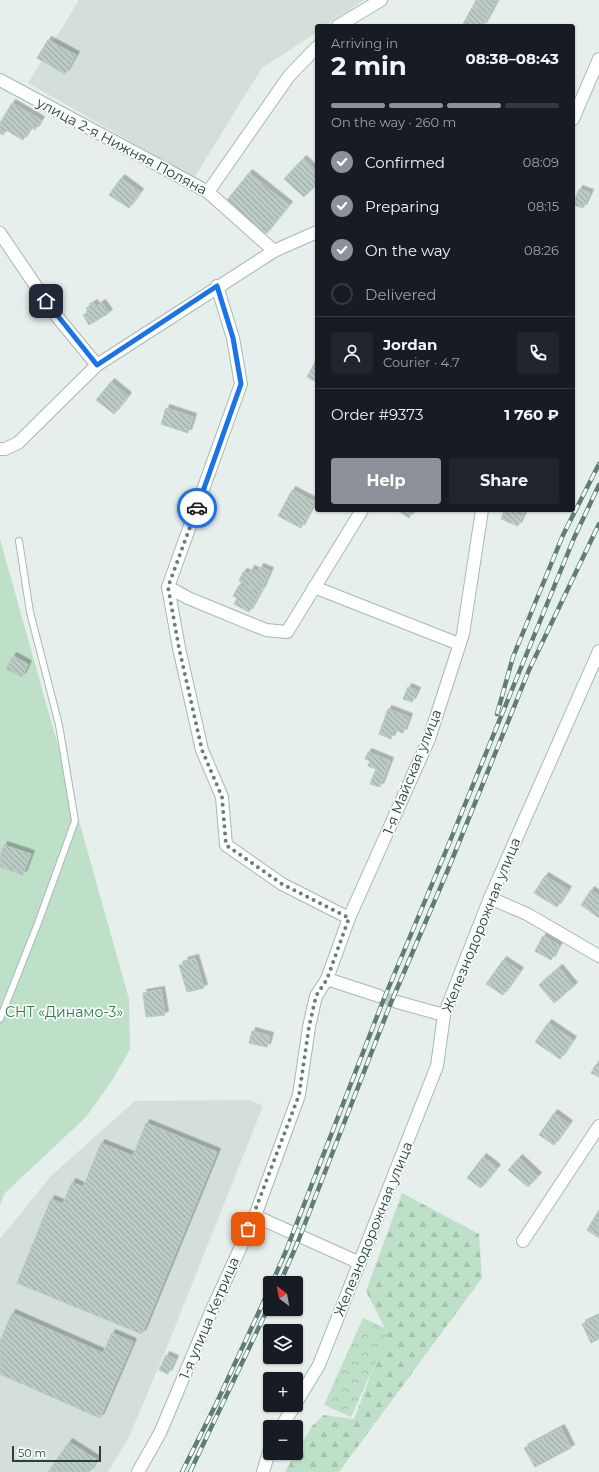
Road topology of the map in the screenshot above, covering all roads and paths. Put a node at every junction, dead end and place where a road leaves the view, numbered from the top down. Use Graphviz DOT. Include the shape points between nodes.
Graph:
graph roads {
  1 [pos="381,0"];
  2 [pos="341,24"];
  3 [pos="315,49"];
  4 [pos="599,59"];
  5 [pos="0,80"];
  6 [pos="575,114"];
  7 [pos="208,192"];
  8 [pos="0,233"];
  9 [pos="315,233"];
  10 [pos="274,251"];
  11 [pos="217,286"];
  12 [pos="97,365"];
  13 [pos="0,449"];
  14 [pos="361,512"];
  15 [pos="482,512"];
  16 [pos="19,541"];
  17 [pos="168,587"];
  18 [pos="314,587"];
  19 [pos="460,644"];
  20 [pos="599,651"];
  21 [pos="490,898"];
  22 [pos="349,918"];
  23 [pos="599,956"];
  24 [pos="327,979"];
  25 [pos="379,996"];
  26 [pos="396,1002"];
  27 [pos="444,1015"];
  28 [pos="0,1019"];
  29 [pos="599,1126"];
  30 [pos="255,1216"];
  31 [pos="523,1241"];
  32 [pos="360,1263"];
  33 [pos="303,1391"];
  34 [pos="267,1460"];
  35 [pos="138,1472"];
  36 [pos="263,1472"];
  1 -- 2 [label="street"];
  3 -- 7 [label="street" via="289,76"];
  4 -- 6 [label="street"];
  5 -- 7 [label="street, улица 2-я Нижняя Поляна"];
  7 -- 10 [label="street, улица 2-я Нижняя Поляна"];
  8 -- 12 [label="street" via="54,313"];
  9 -- 10 [label="street"];
  10 -- 11 [label="street"];
  11 -- 12 [label="street"];
  11 -- 17 [label="street" via="233,338 241,384"];
  12 -- 13 [label="street" via="18,443 5,450"];
  14 -- 18 [label="street"];
  15 -- 19 [label="street, 1-я Майская улица"];
  16 -- 28 [label="lane" via="30,612 59,725 75,821"];
  17 -- 18 [label="street" via="188,598 266,630 286,632"];
  17 -- 22 [label="street" via="202,750 222,797 226,845 282,884"];
  18 -- 19 [label="street"];
  19 -- 22 [label="street, 1-я Майская улица" via="429,739"];
  20 -- 21 [label="street, Железнодорожная улица"];
  21 -- 23 [label="street" via="527,914"];
  21 -- 27 [label="street, Железнодорожная улица"];
  22 -- 24 [label="street, 1-я Майская улица"];
  24 -- 25 [label="street"];
  24 -- 30 [label="street, 1-я улица Кетрица" via="316,996 299,1095"];
  26 -- 27 [label="street"];
  27 -- 32 [label="street, Железнодорожная улица" via="437,1066"];
  29 -- 31 [label="street"];
  30 -- 32 [label="street"];
  30 -- 35 [label="street, 1-я улица Кетрица" via="160,1432"];
  32 -- 33 [label="street, Железнодорожная улица" via="319,1365"];
  34 -- 36 [label="street"];
}
